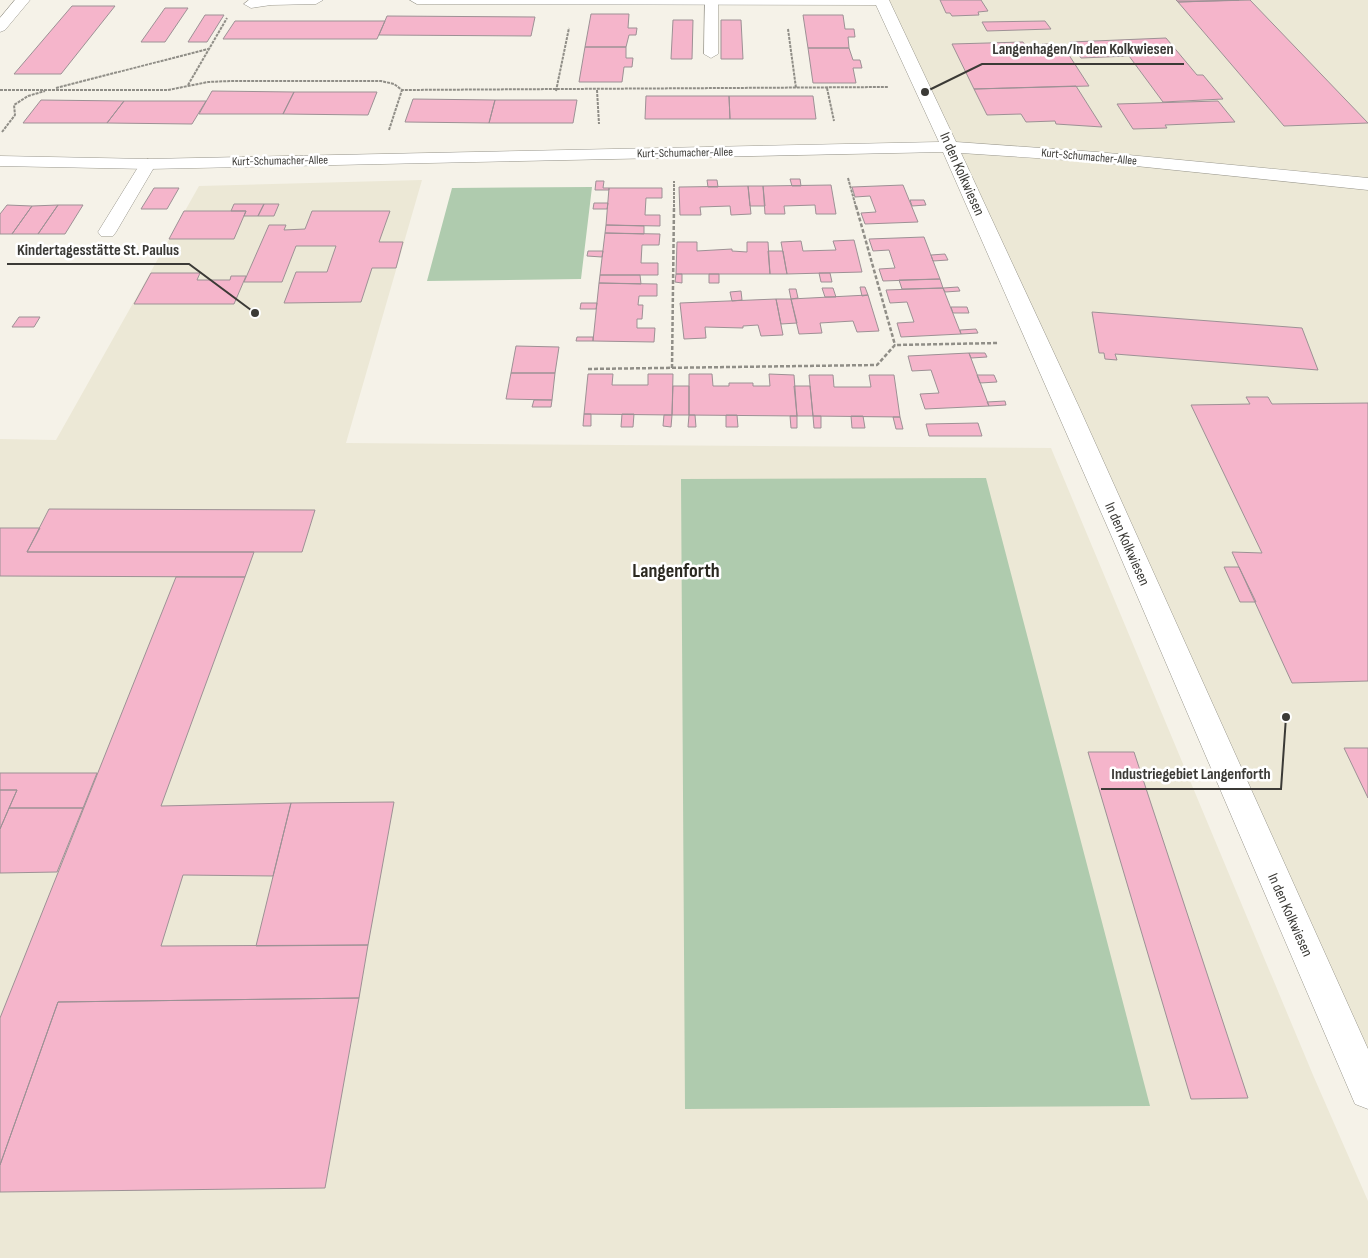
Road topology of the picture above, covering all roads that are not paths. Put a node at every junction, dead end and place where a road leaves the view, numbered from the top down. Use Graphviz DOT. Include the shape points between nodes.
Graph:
graph roads {
  1 [pos="24,0"];
  2 [pos="316,0"];
  3 [pos="417,0"];
  4 [pos="521,0"];
  5 [pos="574,0"];
  6 [pos="711,1"];
  7 [pos="784,1"];
  8 [pos="881,1"];
  9 [pos="251,4"];
  10 [pos="0,27"];
  11 [pos="711,54"];
  12 [pos="950,147"];
  13 [pos="0,161"];
  14 [pos="148,164"];
  15 [pos="1368,184"];
  16 [pos="107,232"];
  17 [pos="1368,1091"];
  1 -- 10 [label="street"];
  2 -- 9 [label="street"];
  3 -- 4 [label="street"];
  4 -- 5 [label="street"];
  5 -- 6 [label="street"];
  6 -- 7 [label="street"];
  6 -- 11 [label="lane"];
  7 -- 8 [label="street"];
  8 -- 12 [label="street, In den Kolkwiesen"];
  12 -- 14 [label="street, Kurt-Schumacher-Allee"];
  12 -- 15 [label="street, Kurt-Schumacher-Allee" via="1098,157"];
  12 -- 17 [label="street, In den Kolkwiesen"];
  13 -- 14 [label="street, Kurt-Schumacher-Allee"];
  14 -- 16 [label="lane"];
}
